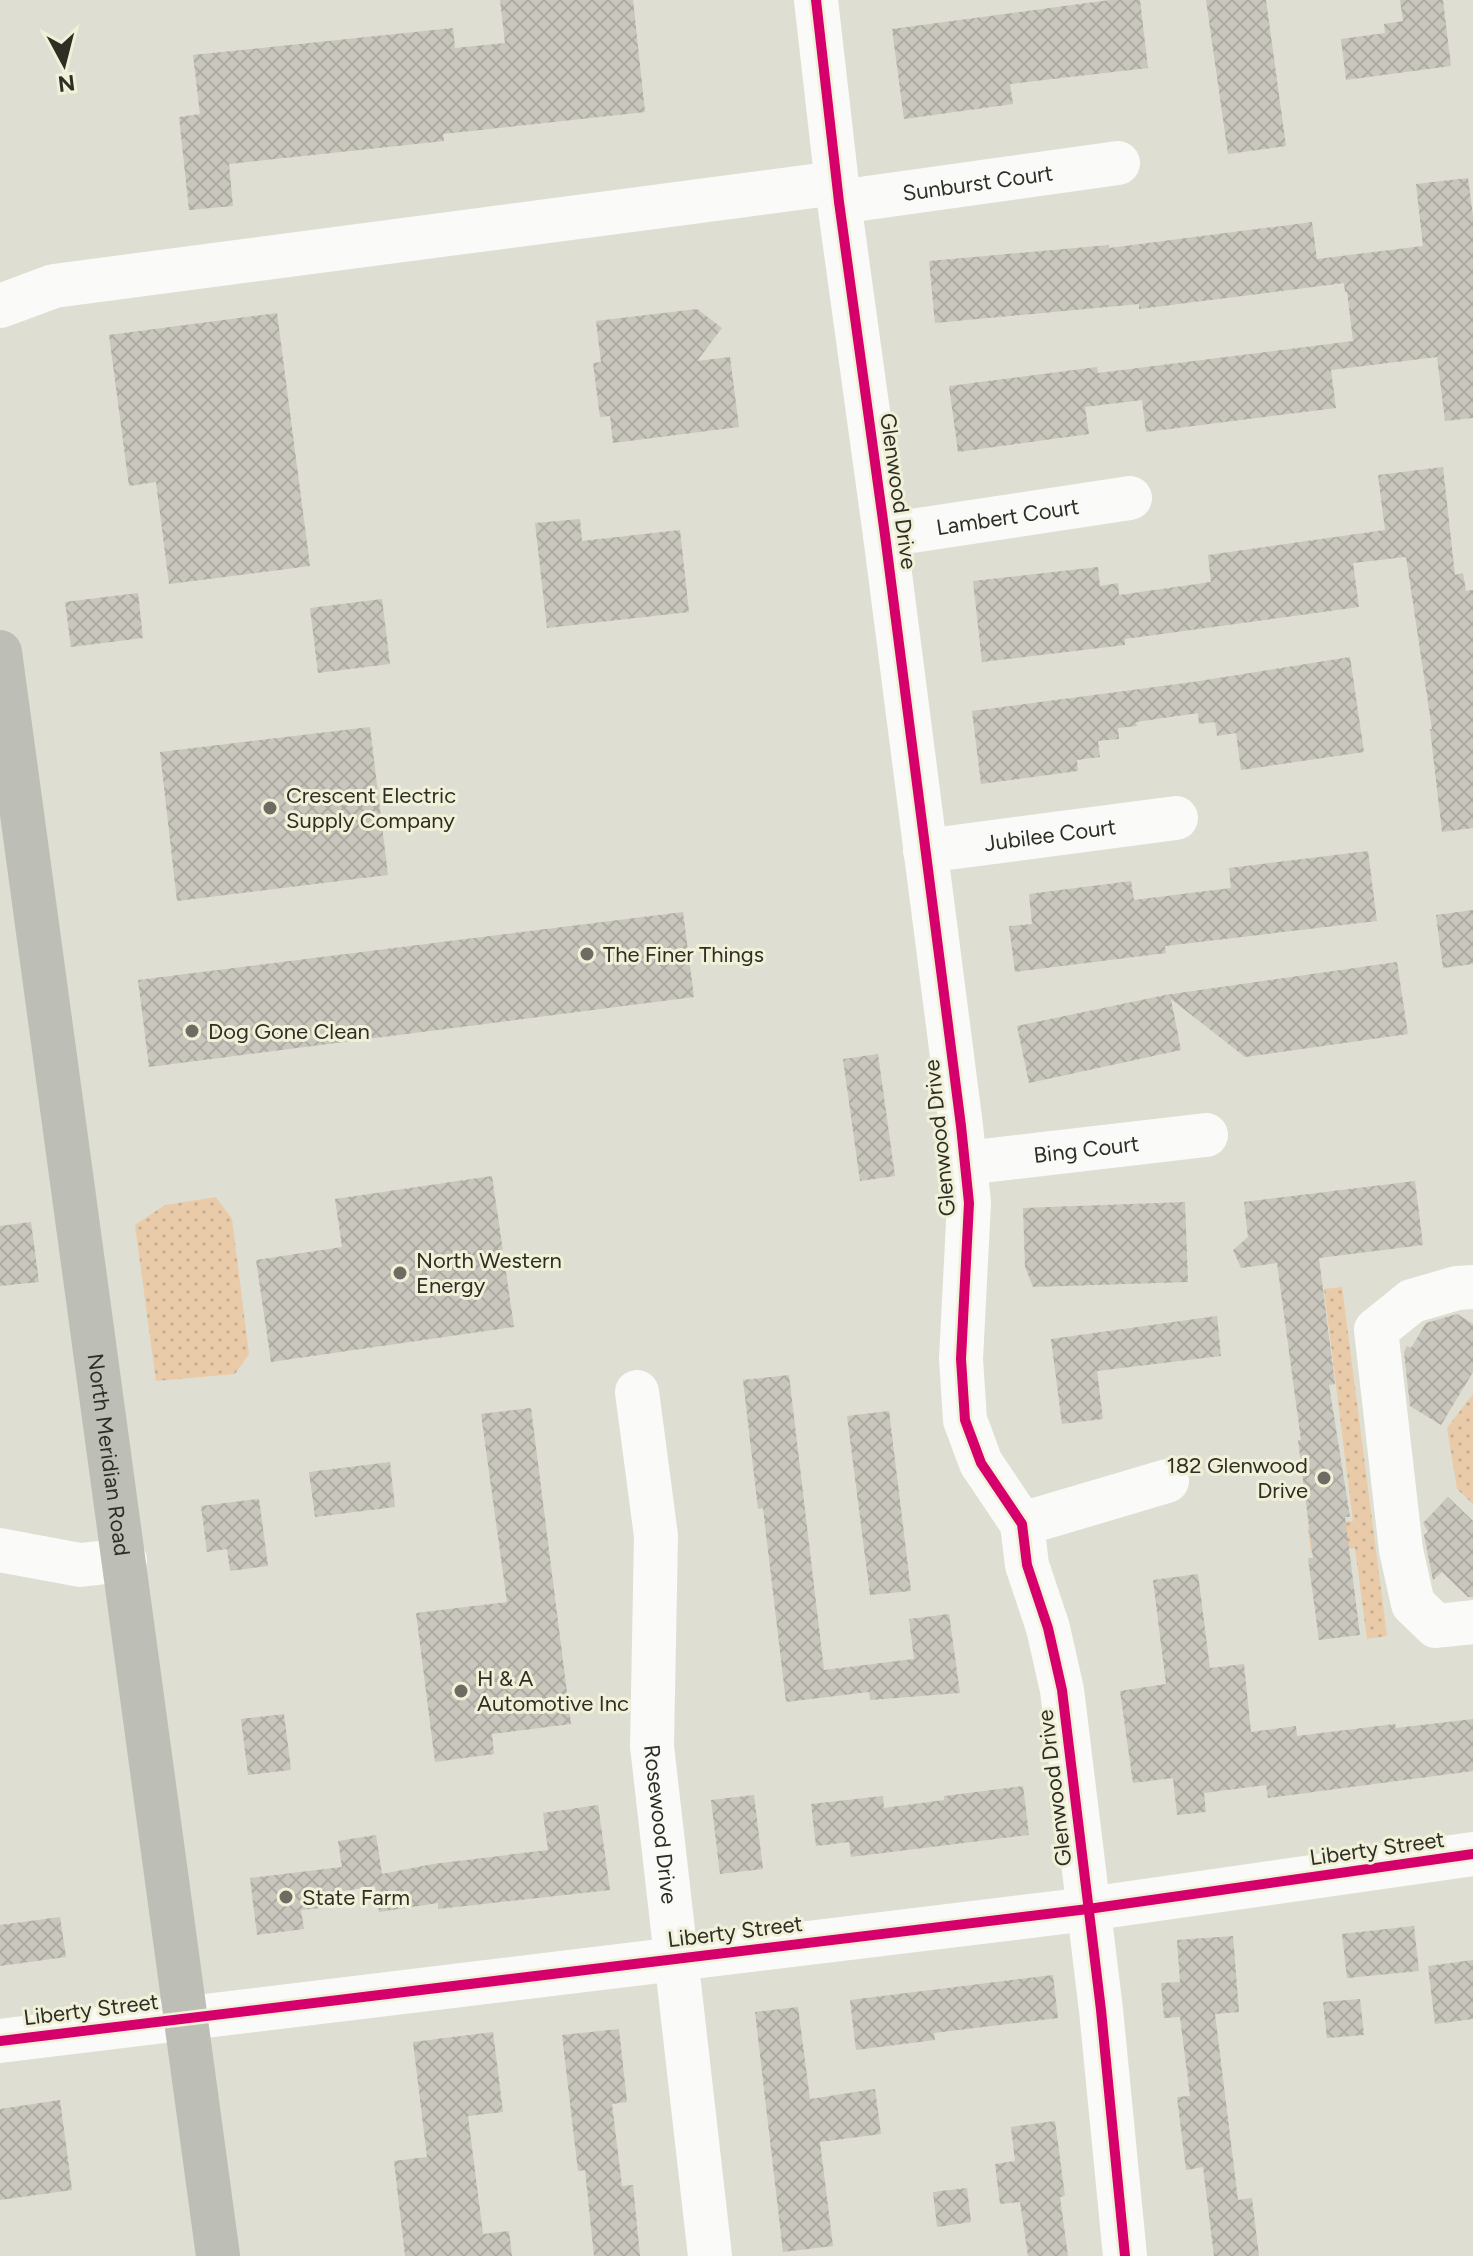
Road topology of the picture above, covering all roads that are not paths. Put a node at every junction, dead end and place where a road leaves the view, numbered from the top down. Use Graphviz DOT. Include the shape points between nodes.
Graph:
graph roads {
  1 [pos="816,0"];
  2 [pos="1118,163"];
  3 [pos="838,193"];
  4 [pos="0,306"];
  5 [pos="1130,498"];
  6 [pos="885,535"];
  7 [pos="0,652"];
  8 [pos="8,765"];
  9 [pos="1176,818"];
  10 [pos="12,827"];
  11 [pos="925,851"];
  12 [pos="1206,1135"];
  13 [pos="965,1163"];
  14 [pos="1473,1287"];
  15 [pos="637,1392"];
  16 [pos="1167,1481"];
  17 [pos="1022,1524"];
  18 [pos="0,1550"];
  19 [pos="125,1560"];
  20 [pos="1473,1622"];
  21 [pos="1473,1854"];
  22 [pos="1088,1909"];
  23 [pos="676,1958"];
  24 [pos="188,2017"];
  25 [pos="0,2041"];
  26 [pos="218,2256"];
  27 [pos="710,2256"];
  28 [pos="1125,2256"];
  1 -- 3 [label="street, Glenwood Drive"];
  2 -- 3 [label="street, Sunburst Court"];
  3 -- 4 [label="street, Sunburst Court" via="54,286"];
  3 -- 6 [label="street, Glenwood Drive"];
  5 -- 6 [label="street, Lambert Court"];
  6 -- 11 [label="street, Glenwood Drive"];
  7 -- 8 [label="main road, North Meridian Road"];
  8 -- 10 [label="main road, North Meridian Road"];
  9 -- 11 [label="street, Jubilee Court"];
  10 -- 19 [label="main road, North Meridian Road"];
  11 -- 13 [label="street, Glenwood Drive"];
  12 -- 13 [label="street, Bing Court"];
  13 -- 17 [label="street, Glenwood Drive" via="965,1420 981,1463"];
  14 -- 20 [label="street" via="1412,1301 1376,1330 1401,1550 1413,1604 1436,1626"];
  15 -- 23 [label="street, Rosewood Drive" via="656,1536 652,1746"];
  16 -- 17 [label="street"];
  17 -- 22 [label="street, Glenwood Drive" via="1027,1565 1062,1690"];
  18 -- 19 [label="street" via="80,1565"];
  19 -- 24 [label="main road, North Meridian Road"];
  21 -- 22 [label="street, Liberty Street"];
  22 -- 23 [label="street, Liberty Street"];
  22 -- 28 [label="street, Glenwood Drive"];
  23 -- 24 [label="street, Liberty Street"];
  23 -- 27 [label="street, Rosewood Drive"];
  24 -- 25 [label="street, Liberty Street"];
  24 -- 26 [label="main road, North Meridian Road"];
}
